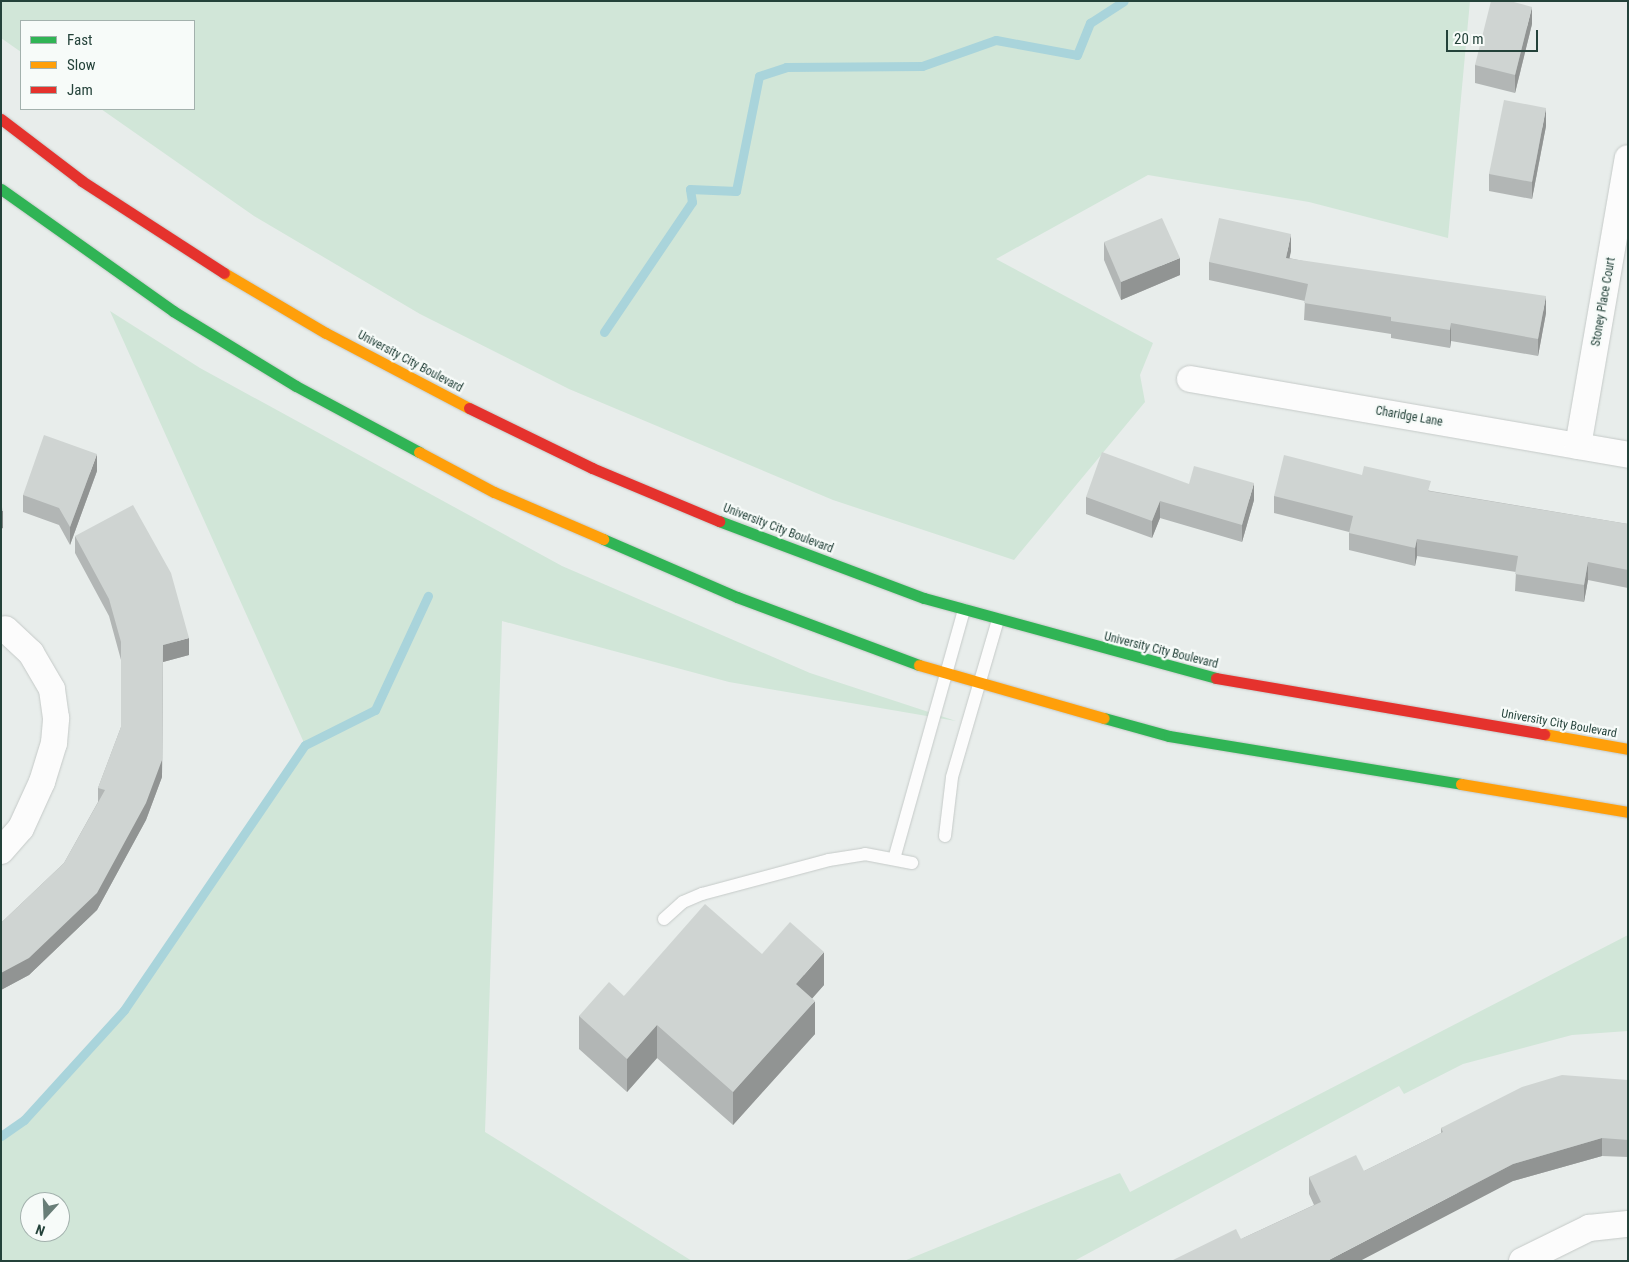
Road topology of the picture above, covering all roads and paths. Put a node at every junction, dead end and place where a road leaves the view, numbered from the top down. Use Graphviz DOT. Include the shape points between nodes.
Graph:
graph roads {
  1 [pos="1,119"];
  2 [pos="1628,158"];
  3 [pos="1,189"];
  4 [pos="1190,379"];
  5 [pos="1578,446"];
  6 [pos="1628,455"];
  7 [pos="964,610"];
  8 [pos="998,620"];
  9 [pos="5,629"];
  10 [pos="945,674"];
  11 [pos="979,685"];
  12 [pos="1628,750"];
  13 [pos="1628,812"];
  14 [pos="945,836"];
  15 [pos="1,851"];
  16 [pos="894,859"];
  17 [pos="912,863"];
  18 [pos="664,919"];
  19 [pos="1628,1224"];
  20 [pos="1522,1261"];
  1 -- 7 [label="main road, University City Boulevard" via="82,181 206,263 414,381 592,468 763,539"];
  2 -- 5 [label="street, Stoney Place Court"];
  3 -- 10 [label="main road" via="218,340 296,386 494,492 737,597"];
  4 -- 5 [label="street, Charidge Lane"];
  5 -- 6 [label="street, Charidge Lane"];
  7 -- 8 [label="main road, University City Boulevard"];
  7 -- 10 [label="lane"];
  8 -- 11 [label="lane"];
  8 -- 12 [label="main road, University City Boulevard" via="1194,674"];
  9 -- 15 [label="street" via="31,653 44,675 52,689 56,718 54,743 42,782 21,828"];
  10 -- 11 [label="main road"];
  10 -- 16 [label="lane"];
  11 -- 13 [label="main road" via="1169,736"];
  11 -- 14 [label="lane" via="952,777"];
  16 -- 17 [label="lane"];
  16 -- 18 [label="lane" via="865,854 743,881 683,902"];
  19 -- 20 [label="street" via="1589,1228"];
}
